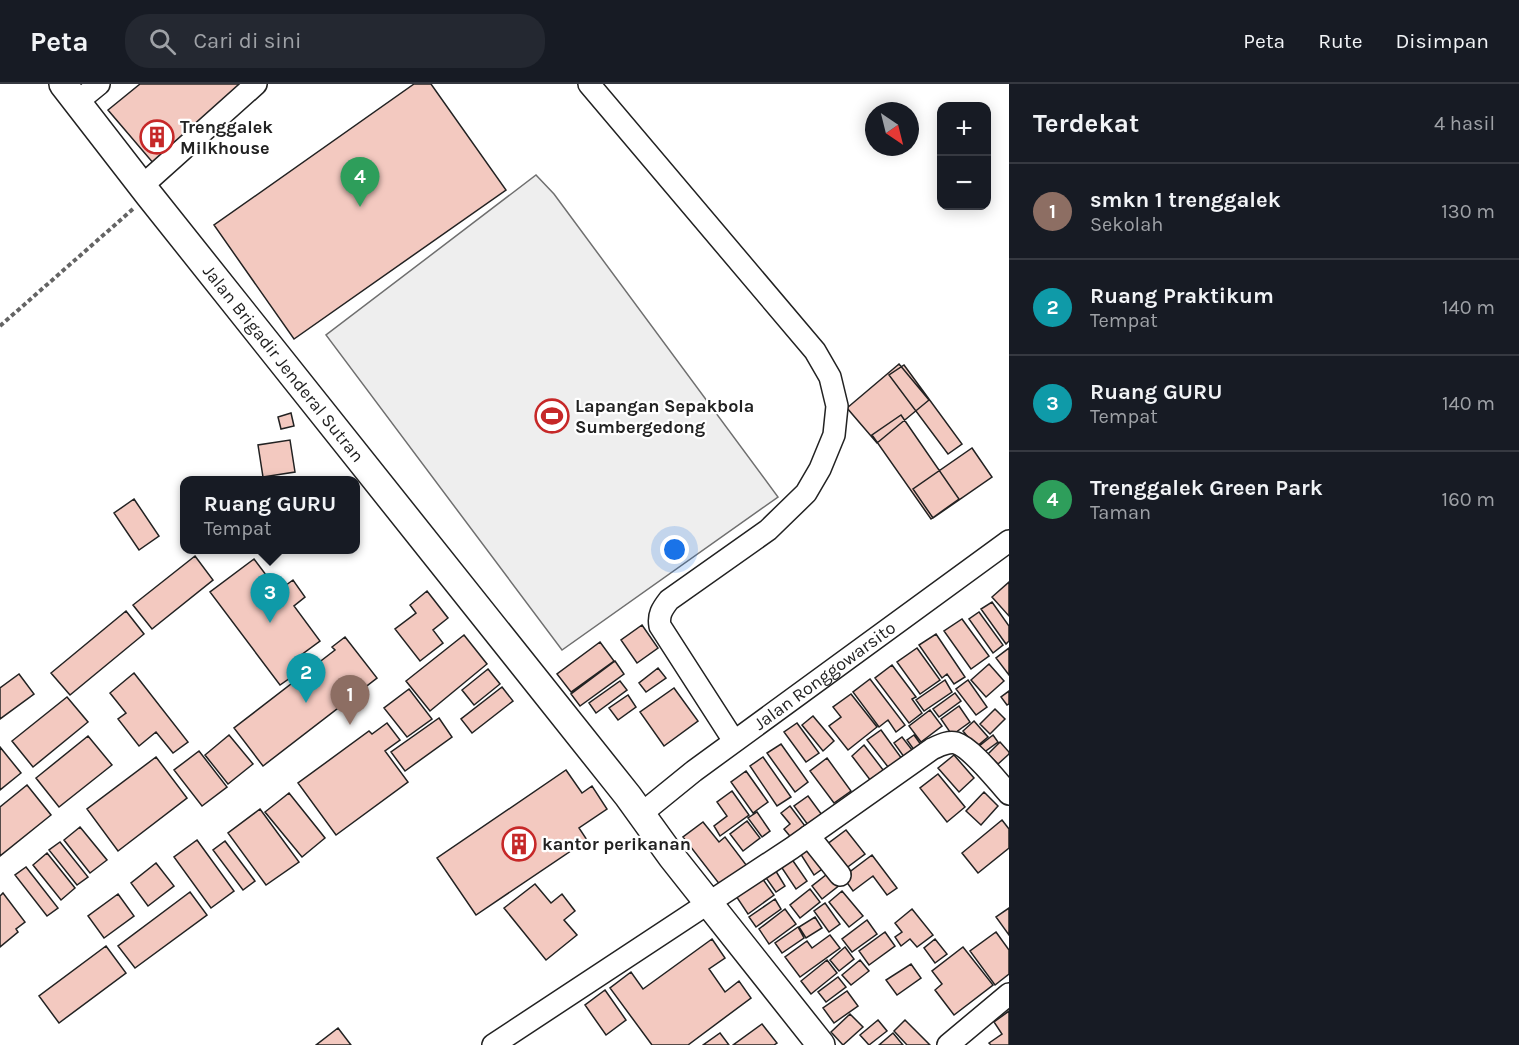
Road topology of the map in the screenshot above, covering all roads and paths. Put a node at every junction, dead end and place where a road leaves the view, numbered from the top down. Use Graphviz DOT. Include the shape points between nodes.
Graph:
graph roads {
  1 [pos="99,84"];
  2 [pos="256,84"];
  3 [pos="589,84"];
  4 [pos="70,93"];
  5 [pos="146,190"];
  6 [pos="0,326"];
  7 [pos="1009,541"];
  8 [pos="734,741"];
  9 [pos="1009,794"];
  10 [pos="636,807"];
  11 [pos="810,836"];
  12 [pos="840,875"];
  13 [pos="709,904"];
  14 [pos="1009,994"];
  15 [pos="493,1045"];
  16 [pos="821,1045"];
  17 [pos="948,1045"];
  1 -- 4 [label="street"];
  2 -- 5 [label="street"];
  3 -- 8 [label="street" via="815,351 830,376 837,406 834,435 806,493 768,530 669,600 659,619"];
  4 -- 5 [label="main road, Jalan Brigadir Jenderal Sutran"];
  5 -- 6 [label="path"];
  5 -- 10 [label="main road, Jalan Brigadir Jenderal Sutran"];
  7 -- 8 [label="street, Jalan Ronggowarsito"];
  8 -- 10 [label="street, Jalan Ronggowarsito" via="681,781"];
  9 -- 11 [label="street" via="977,759 948,742 932,749"];
  10 -- 13 [label="main road, Jalan Brigadir Jenderal Sutran"];
  11 -- 12 [label="street"];
  11 -- 13 [label="street"];
  13 -- 15 [label="street"];
  13 -- 16 [label="main road, Jalan Brigadir Jenderal Sutran"];
  14 -- 17 [label="street"];
}
